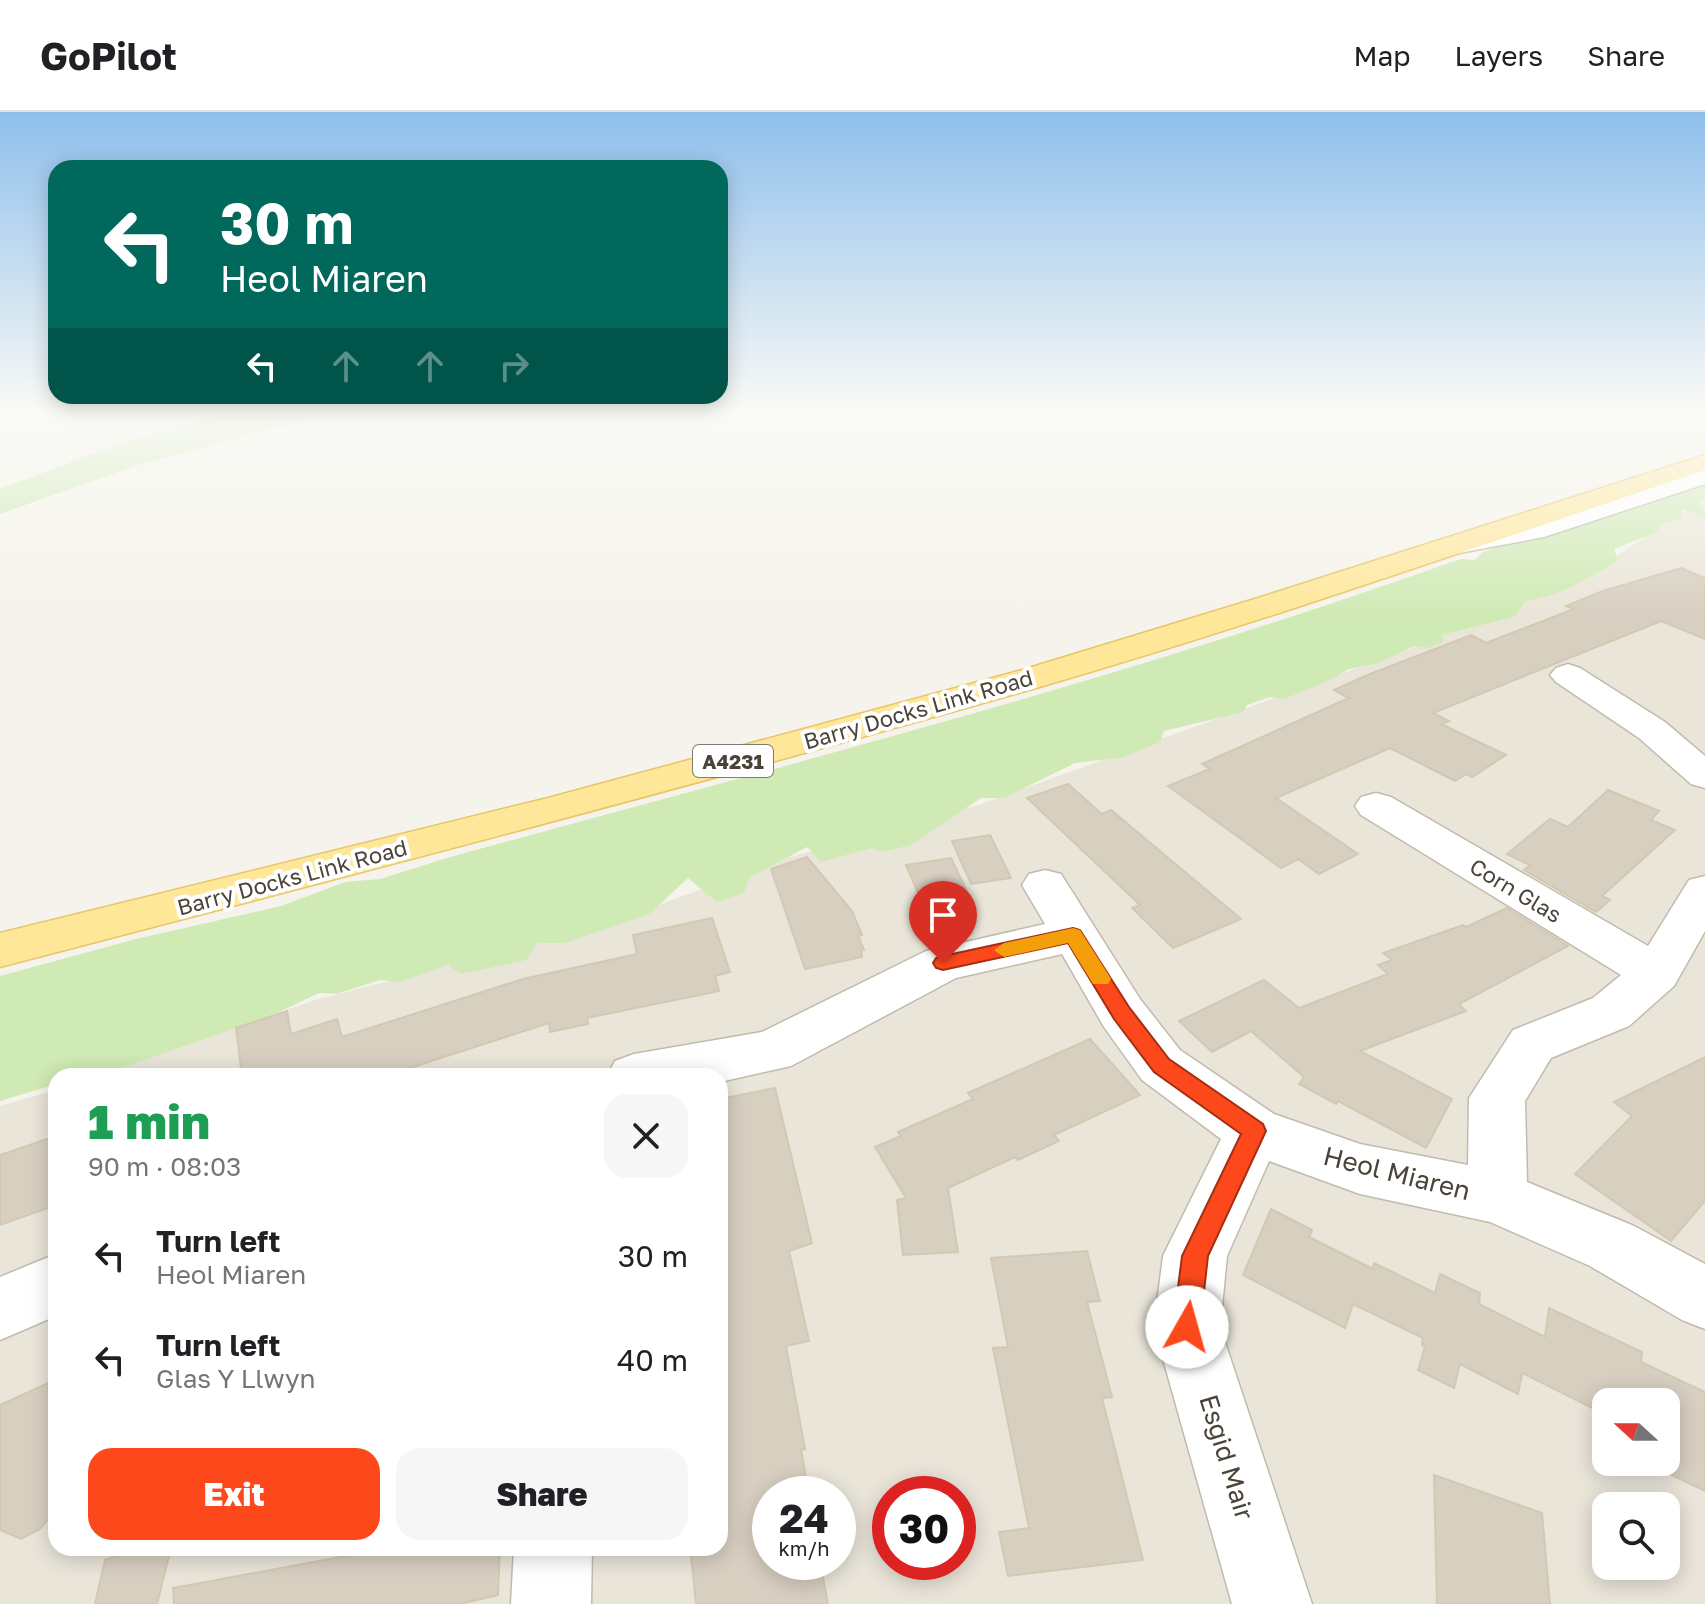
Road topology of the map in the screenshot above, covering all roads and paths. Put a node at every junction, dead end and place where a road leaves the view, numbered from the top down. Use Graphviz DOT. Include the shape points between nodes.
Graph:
graph roads {
  1 [pos="1623,479"];
  2 [pos="1655,479"];
  3 [pos="1697,479"];
  4 [pos="1459,544"];
  5 [pos="1568,675"];
  6 [pos="1705,776"];
  7 [pos="1376,806"];
  8 [pos="1045,885"];
  9 [pos="1705,891"];
  10 [pos="1073,935"];
  11 [pos="0,950"];
  12 [pos="1656,973"];
  13 [pos="678,1068"];
  14 [pos="1254,1131"];
  15 [pos="1497,1197"];
  16 [pos="48,1288"];
  17 [pos="1705,1298"];
  18 [pos="0,1309"];
  19 [pos="553,1556"];
  20 [pos="551,1604"];
  21 [pos="1272,1604"];
  1 -- 4 [label="main road, Barry Docks Link Road / A4231" via="1508,518"];
  2 -- 4 [label="main road, Barry Docks Link Road / A4231"];
  3 -- 4 [label="street" via="1534,531"];
  4 -- 11 [label="main road, Barry Docks Link Road / A4231" via="863,725"];
  5 -- 6 [label="street" via="1652,730"];
  7 -- 12 [label="street, Corn Glas"];
  8 -- 10 [label="street, Heol Miaren"];
  9 -- 12 [label="street"];
  10 -- 13 [label="street" via="943,963 772,1051"];
  10 -- 14 [label="street, Heol Miaren" via="1161,1065"];
  12 -- 15 [label="street" via="1611,1012 1532,1044 1497,1098"];
  14 -- 15 [label="street, Heol Miaren" via="1360,1169"];
  14 -- 21 [label="street, Esgid Mair" via="1195,1256 1187,1327"];
  15 -- 17 [label="street, Heol Miaren" via="1612,1246"];
  16 -- 18 [label="street"];
  19 -- 20 [label="street"];
}
